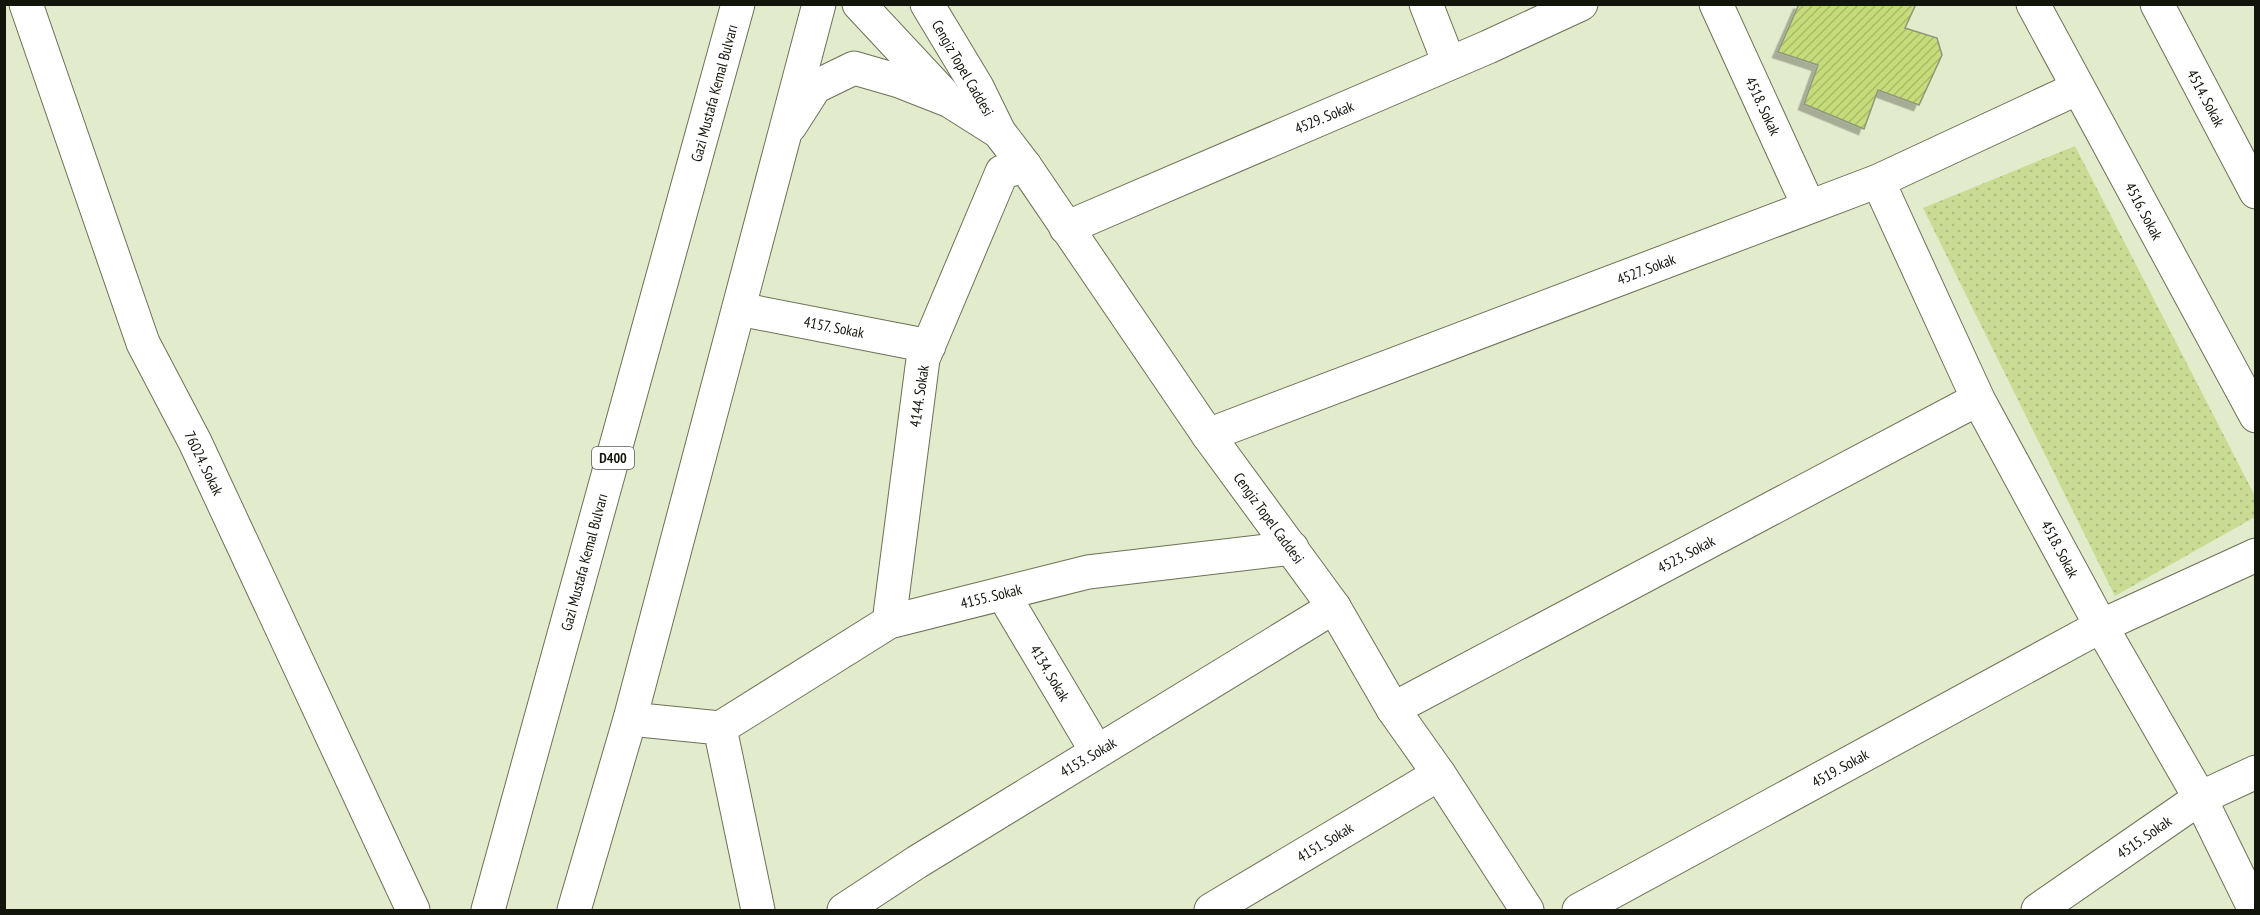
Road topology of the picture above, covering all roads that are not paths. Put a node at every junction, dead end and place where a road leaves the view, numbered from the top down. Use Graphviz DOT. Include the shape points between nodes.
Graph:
graph roads {
  1 [pos="26,4"];
  2 [pos="738,4"];
  3 [pos="819,4"];
  4 [pos="859,4"];
  5 [pos="927,4"];
  6 [pos="1426,4"];
  7 [pos="1581,4"];
  8 [pos="1716,4"];
  9 [pos="2033,4"];
  10 [pos="2157,4"];
  11 [pos="1449,63"];
  12 [pos="2078,88"];
  13 [pos="950,101"];
  14 [pos="786,132"];
  15 [pos="999,132"];
  16 [pos="1025,166"];
  17 [pos="1878,181"];
  18 [pos="2256,192"];
  19 [pos="1809,207"];
  20 [pos="1066,228"];
  21 [pos="739,309"];
  22 [pos="929,346"];
  23 [pos="1978,399"];
  24 [pos="2256,417"];
  25 [pos="1208,435"];
  26 [pos="1292,548"];
  27 [pos="2256,555"];
  28 [pos="1003,594"];
  29 [pos="1334,607"];
  30 [pos="889,622"];
  31 [pos="2102,626"];
  32 [pos="1394,709"];
  33 [pos="630,719"];
  34 [pos="720,729"];
  35 [pos="1097,752"];
  36 [pos="2256,772"];
  37 [pos="1439,774"];
  38 [pos="2200,798"];
  39 [pos="413,910"];
  40 [pos="488,910"];
  41 [pos="574,910"];
  42 [pos="758,910"];
  43 [pos="843,910"];
  44 [pos="1211,910"];
  45 [pos="1527,910"];
  46 [pos="1579,910"];
  47 [pos="2038,910"];
  48 [pos="2255,910"];
  1 -- 39 [label="main road, 76024. Sokak" via="142,343 195,442"];
  2 -- 40 [label="main road, Gazi Mustafa Kemal Bulvarı / D400"];
  3 -- 14 [label="main road"];
  4 -- 13 [label="main road, Cengiz Topel Caddesi"];
  5 -- 15 [label="main road, Cengiz Topel Caddesi"];
  6 -- 11 [label="main road"];
  7 -- 11 [label="main road, 4529. Sokak"];
  8 -- 19 [label="main road, 4518. Sokak"];
  9 -- 12 [label="main road, 4516. Sokak"];
  10 -- 18 [label="main road, 4514. Sokak"];
  11 -- 20 [label="main road, 4529. Sokak"];
  12 -- 17 [label="main road, 4527. Sokak"];
  12 -- 24 [label="main road, 4516. Sokak"];
  13 -- 14 [label="main road, Cengiz Topel Caddesi" via="854,68 815,87"];
  13 -- 15 [label="main road, Cengiz Topel Caddesi"];
  14 -- 21 [label="main road"];
  15 -- 16 [label="main road, Cengiz Topel Caddesi"];
  16 -- 20 [label="main road, Cengiz Topel Caddesi"];
  16 -- 22 [label="main road, 4144. Sokak" via="1002,172"];
  17 -- 19 [label="main road, 4527. Sokak"];
  17 -- 23 [label="main road, 4518. Sokak"];
  19 -- 25 [label="main road, 4527. Sokak"];
  20 -- 25 [label="main road, Cengiz Topel Caddesi"];
  21 -- 22 [label="main road, 4157. Sokak"];
  21 -- 33 [label="main road"];
  22 -- 30 [label="main road, 4144. Sokak" via="924,359"];
  23 -- 31 [label="main road, 4518. Sokak"];
  23 -- 32 [label="main road, 4523. Sokak"];
  25 -- 26 [label="main road, Cengiz Topel Caddesi"];
  26 -- 28 [label="main road, 4155. Sokak" via="1088,572"];
  26 -- 29 [label="main road, Cengiz Topel Caddesi"];
  27 -- 31 [label="main road, 4519. Sokak"];
  28 -- 30 [label="main road, 4155. Sokak"];
  28 -- 35 [label="main road, 4134. Sokak"];
  29 -- 32 [label="main road, Cengiz Topel Caddesi"];
  29 -- 35 [label="main road, 4153. Sokak"];
  30 -- 34 [label="main road, 4155. Sokak"];
  31 -- 38 [label="main road, 4518. Sokak"];
  31 -- 46 [label="main road, 4519. Sokak"];
  32 -- 37 [label="main road, Cengiz Topel Caddesi"];
  33 -- 34 [label="main road"];
  33 -- 41 [label="main road"];
  34 -- 42 [label="main road"];
  35 -- 43 [label="main road, 4153. Sokak"];
  36 -- 38 [label="main road, 4515. Sokak"];
  37 -- 44 [label="main road, 4151. Sokak"];
  37 -- 45 [label="main road, Cengiz Topel Caddesi"];
  38 -- 47 [label="main road, 4515. Sokak"];
  38 -- 48 [label="main road, 4518. Sokak"];
}
